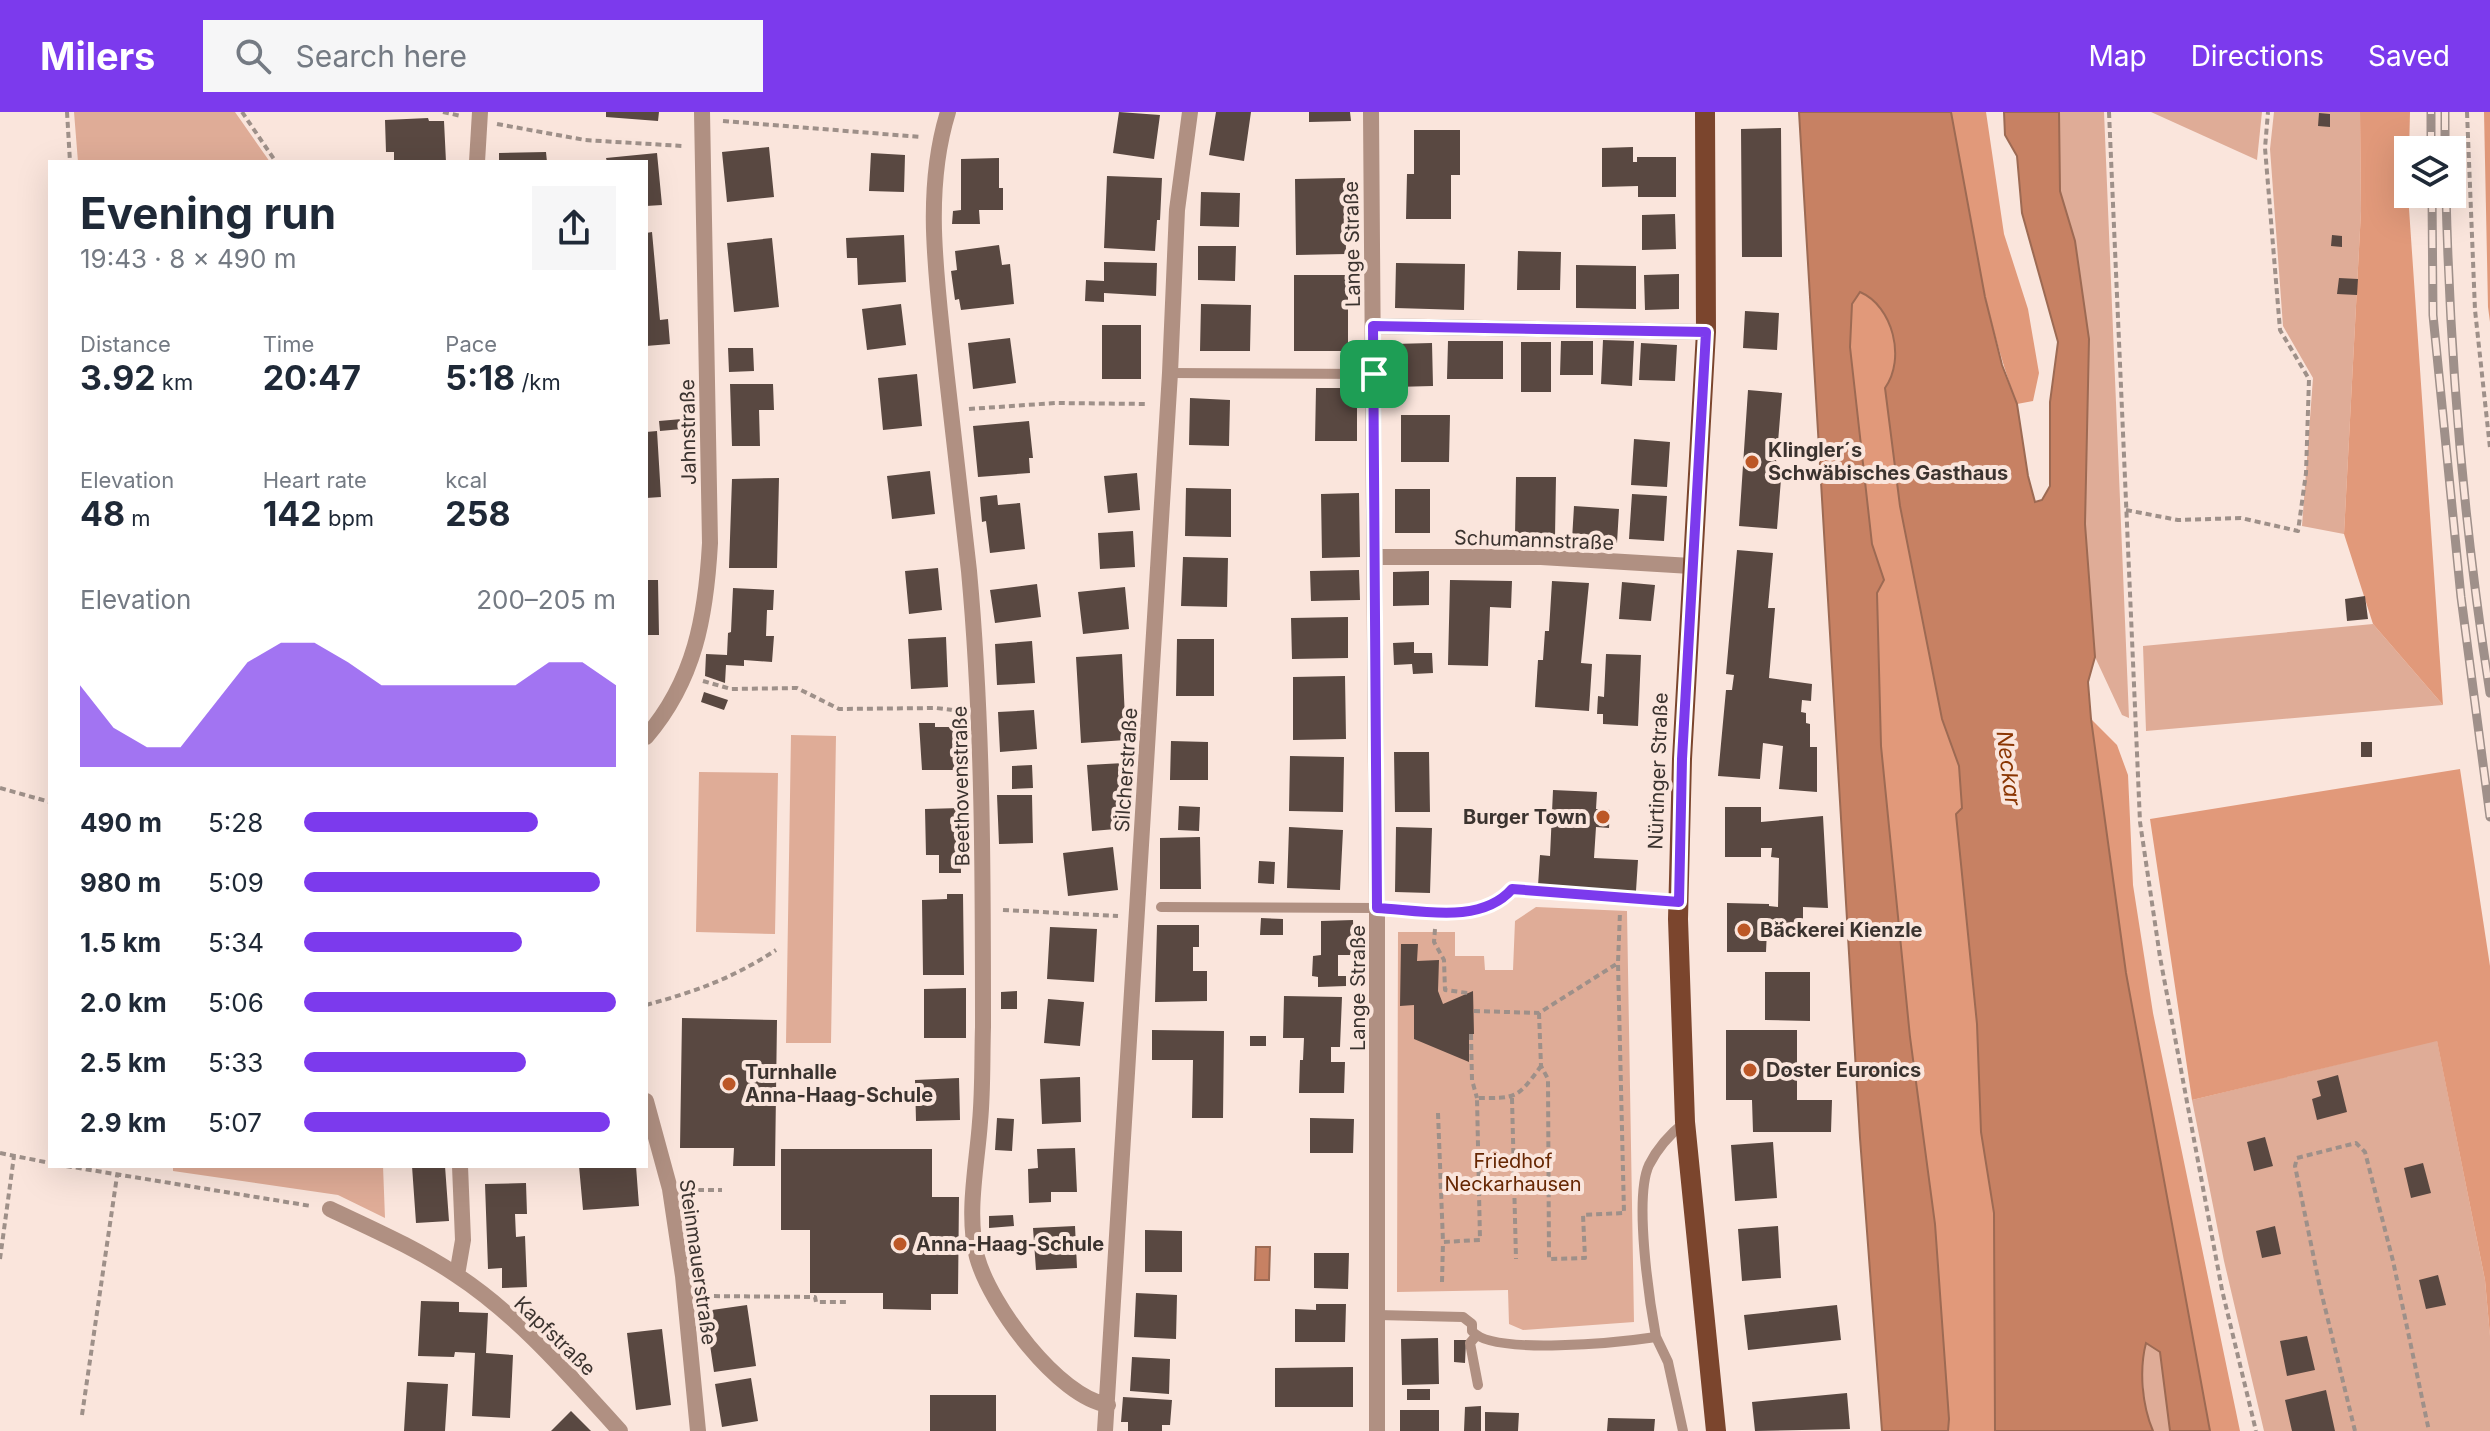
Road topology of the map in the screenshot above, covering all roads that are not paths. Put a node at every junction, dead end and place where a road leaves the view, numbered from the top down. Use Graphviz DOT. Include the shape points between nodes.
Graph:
graph roads {
  1 [pos="948,112"];
  2 [pos="1190,112"];
  3 [pos="1371,112"];
  4 [pos="1705,112"];
  5 [pos="480,116"];
  6 [pos="701,116"];
  7 [pos="477,160"];
  8 [pos="1373,326"];
  9 [pos="1706,332"];
  10 [pos="1170,373"];
  11 [pos="1374,374"];
  12 [pos="1375,557"];
  13 [pos="1691,566"];
  14 [pos="648,735"];
  15 [pos="1679,902"];
  16 [pos="1161,907"];
  17 [pos="1377,908"];
  18 [pos="648,1108"];
  19 [pos="1685,1122"];
  20 [pos="460,1168"];
  21 [pos="330,1209"];
  22 [pos="457,1275"];
  23 [pos="1378,1315"];
  24 [pos="1476,1336"];
  25 [pos="1656,1337"];
  26 [pos="1478,1385"];
  27 [pos="1108,1405"];
  28 [pos="620,1431"];
  29 [pos="698,1431"];
  30 [pos="1105,1431"];
  31 [pos="1377,1431"];
  32 [pos="1683,1431"];
  33 [pos="1716,1431"];
  1 -- 27 [label="street, Beethovenstraße" via="934,195 934,256 980,708 982,1097 973,1218 977,1258 993,1295 1022,1338 1073,1390"];
  2 -- 10 [label="street, Silcherstraße" via="1177,210"];
  3 -- 8 [label="street, Lange Straße"];
  4 -- 9 [label="main road, Nürtinger Straße"];
  5 -- 7 [label="street"];
  6 -- 14 [label="street, Jahnstraße" via="707,598 686,674"];
  8 -- 9 [label="street"];
  8 -- 11 [label="street, Lange Straße"];
  9 -- 13 [label="main road, Nürtinger Straße"];
  10 -- 11 [label="lane"];
  10 -- 27 [label="street, Silcherstraße"];
  11 -- 12 [label="street, Lange Straße"];
  12 -- 13 [label="street, Schumannstraße" via="1541,557"];
  12 -- 17 [label="street, Lange Straße"];
  13 -- 15 [label="main road, Nürtinger Straße"];
  15 -- 17 [label="lane" via="1512,889 1479,909"];
  15 -- 19 [label="main road, Nürtinger Straße"];
  16 -- 17 [label="lane"];
  17 -- 23 [label="street, Lange Straße"];
  18 -- 29 [label="street, Steinmauerstraße" via="670,1189"];
  19 -- 25 [label="lane" via="1666,1137 1648,1167 1643,1199"];
  19 -- 33 [label="main road, Nürtinger Straße"];
  20 -- 22 [label="street" via="463,1240"];
  21 -- 22 [label="street, Kapfstraße"];
  22 -- 28 [label="street, Kapfstraße" via="541,1344"];
  23 -- 24 [label="lane" via="1463,1317"];
  23 -- 31 [label="street, Lange Straße"];
  24 -- 25 [label="lane" via="1533,1346"];
  24 -- 26 [label="lane" via="1470,1343"];
  25 -- 32 [label="lane" via="1668,1362"];
  27 -- 30 [label="street, Silcherstraße"];
}
